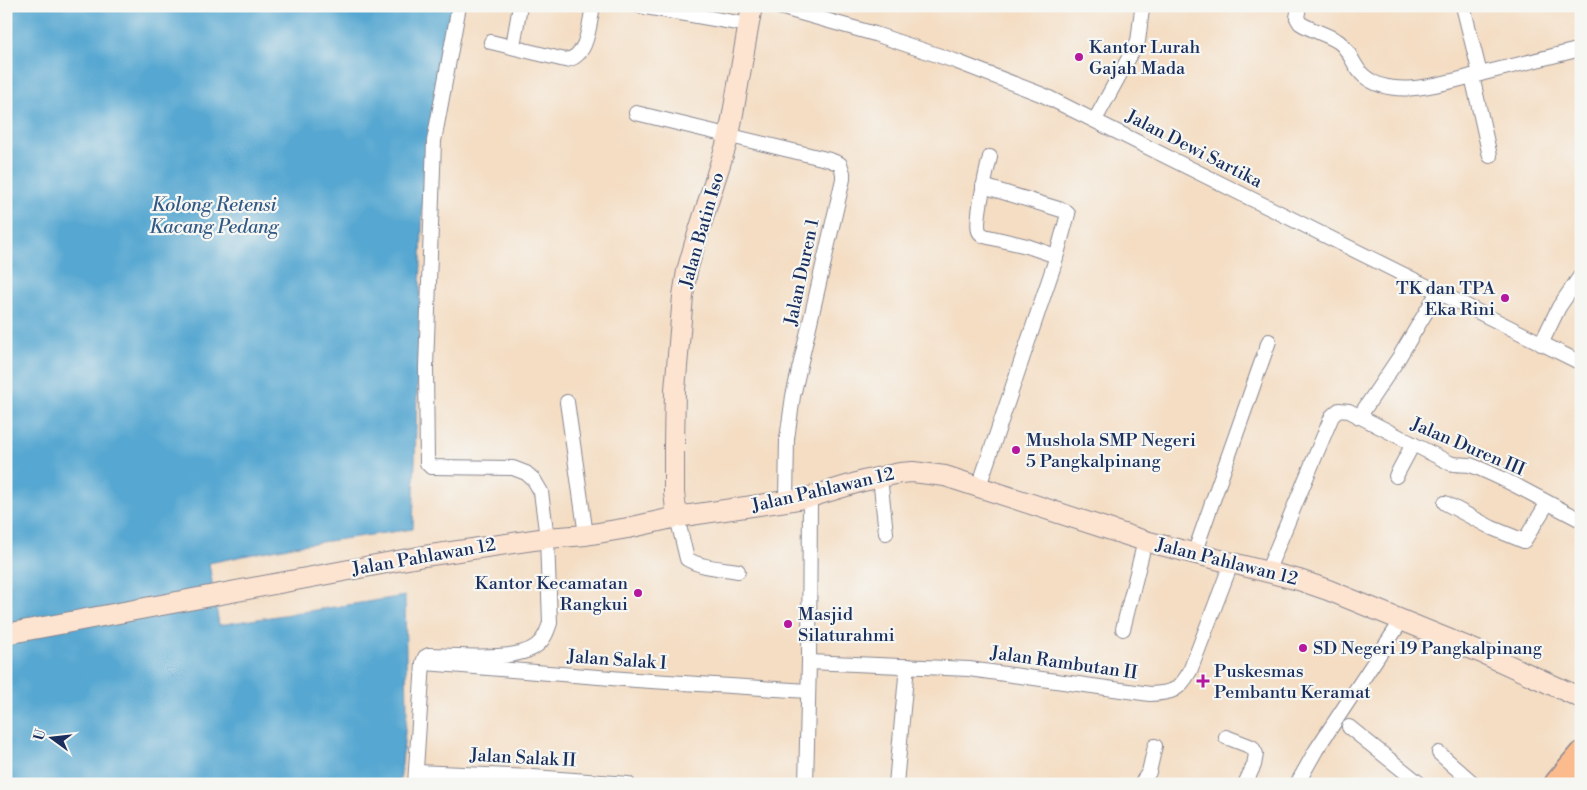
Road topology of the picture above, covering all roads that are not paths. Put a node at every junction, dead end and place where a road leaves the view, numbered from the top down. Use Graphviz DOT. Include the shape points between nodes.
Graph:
graph roads {
  1 [pos="459,6"];
  2 [pos="520,6"];
  3 [pos="593,6"];
  4 [pos="640,6"];
  5 [pos="776,6"];
  6 [pos="1143,6"];
  7 [pos="1299,6"];
  8 [pos="1464,6"];
  9 [pos="693,11"];
  10 [pos="750,16"];
  11 [pos="492,42"];
  12 [pos="513,46"];
  13 [pos="1581,49"];
  14 [pos="1476,75"];
  15 [pos="636,112"];
  16 [pos="1095,120"];
  17 [pos="729,136"];
  18 [pos="1490,156"];
  19 [pos="990,157"];
  20 [pos="983,186"];
  21 [pos="1056,256"];
  22 [pos="1581,275"];
  23 [pos="1438,292"];
  24 [pos="1270,341"];
  25 [pos="1541,344"];
  26 [pos="1581,363"];
  27 [pos="567,402"];
  28 [pos="1359,417"];
  29 [pos="1413,444"];
  30 [pos="1396,476"];
  31 [pos="880,477"];
  32 [pos="979,486"];
  33 [pos="810,497"];
  34 [pos="786,501"];
  35 [pos="1445,503"];
  36 [pos="1547,504"];
  37 [pos="677,517"];
  38 [pos="1581,520"];
  39 [pos="886,533"];
  40 [pos="586,535"];
  41 [pos="547,538"];
  42 [pos="1145,541"];
  43 [pos="1194,554"];
  44 [pos="1231,564"];
  45 [pos="738,571"];
  46 [pos="1267,572"];
  47 [pos="1402,620"];
  48 [pos="1123,628"];
  49 [pos="6,634"];
  50 [pos="809,662"];
  51 [pos="423,663"];
  52 [pos="907,666"];
  53 [pos="808,691"];
  54 [pos="1581,698"];
  55 [pos="1349,727"];
  56 [pos="1226,737"];
  57 [pos="1155,746"];
  58 [pos="1439,753"];
  59 [pos="1581,755"];
  60 [pos="416,778"];
  61 [pos="628,784"];
  62 [pos="806,784"];
  63 [pos="896,784"];
  64 [pos="1141,784"];
  65 [pos="1246,784"];
  66 [pos="1297,784"];
  67 [pos="1420,784"];
  68 [pos="1474,784"];
  69 [pos="1557,784"];
  1 -- 41 [label="street" via="434,141 426,367 428,463 431,467 513,468 526,473 541,492"];
  2 -- 12 [label="street"];
  3 -- 12 [label="street" via="585,41 571,60"];
  4 -- 9 [label="street"];
  5 -- 16 [label="street, Jalan Dewi Sartika" via="955,61 1043,95"];
  6 -- 16 [label="street" via="1138,40"];
  7 -- 14 [label="street" via="1297,18 1300,24 1337,41 1358,70 1382,85 1407,90"];
  8 -- 14 [label="street"];
  9 -- 10 [label="street"];
  10 -- 17 [label="main road, Jalan Batin Iso"];
  11 -- 12 [label="street"];
  13 -- 14 [label="street"];
  14 -- 18 [label="street"];
  15 -- 17 [label="street, Jalan Duren 1"];
  16 -- 23 [label="street, Jalan Dewi Sartika"];
  17 -- 34 [label="street, Jalan Duren 1" via="836,161 843,173 793,396 787,439"];
  17 -- 37 [label="main road, Jalan Batin Iso" via="695,243 683,296 675,408 674,492"];
  19 -- 20 [label="street"];
  20 -- 21 [label="street" via="980,233"];
  20 -- 21 [label="street" via="1068,212"];
  21 -- 32 [label="street"];
  22 -- 25 [label="street" via="1559,307"];
  23 -- 25 [label="street, Jalan Dewi Sartika"];
  23 -- 28 [label="street"];
  24 -- 43 [label="street"];
  25 -- 26 [label="street, Jalan Dewi Sartika"];
  27 -- 40 [label="street"];
  28 -- 29 [label="street, Jalan Duren III"];
  28 -- 46 [label="street, Jalan Duren III" via="1344,410 1332,416"];
  29 -- 30 [label="street"];
  29 -- 36 [label="street, Jalan Duren III" via="1454,464 1468,464 1490,473"];
  31 -- 32 [label="main road, Jalan Pahlawan 12" via="912,472 944,476"];
  31 -- 33 [label="main road, Jalan Pahlawan 12"];
  31 -- 39 [label="street"];
  32 -- 42 [label="main road, Jalan Pahlawan 12"];
  33 -- 34 [label="main road, Jalan Pahlawan 12"];
  33 -- 50 [label="street"];
  34 -- 37 [label="main road, Jalan Pahlawan 12"];
  35 -- 36 [label="street" via="1524,541"];
  36 -- 38 [label="street, Jalan Duren III"];
  37 -- 40 [label="main road, Jalan Pahlawan 12"];
  37 -- 45 [label="street" via="687,559 705,566"];
  40 -- 41 [label="main road, Jalan Pahlawan 12"];
  41 -- 49 [label="main road, Jalan Pahlawan 12" via="433,555"];
  41 -- 51 [label="street" via="550,623 546,635 537,645 510,656 429,655 424,657"];
  42 -- 43 [label="main road, Jalan Pahlawan 12"];
  42 -- 48 [label="street"];
  43 -- 44 [label="main road, Jalan Pahlawan 12"];
  44 -- 46 [label="main road, Jalan Pahlawan 12"];
  44 -- 52 [label="street, Jalan Rambutan II" via="1190,671 1173,692 1150,694 969,669"];
  46 -- 47 [label="main road, Jalan Pahlawan 12" via="1328,590"];
  47 -- 54 [label="main road, Jalan Pahlawan 12"];
  47 -- 66 [label="street"];
  50 -- 52 [label="street, Jalan Rambutan II"];
  50 -- 53 [label="street"];
  51 -- 53 [label="street, Jalan Salak I"];
  51 -- 60 [label="street"];
  52 -- 63 [label="street"];
  53 -- 62 [label="street"];
  55 -- 67 [label="street"];
  56 -- 65 [label="street" via="1248,745 1256,754"];
  57 -- 64 [label="street" via="1149,772"];
  58 -- 68 [label="street"];
  59 -- 69 [label="highway"];
  60 -- 61 [label="street, Jalan Salak II" via="533,777"];
}
